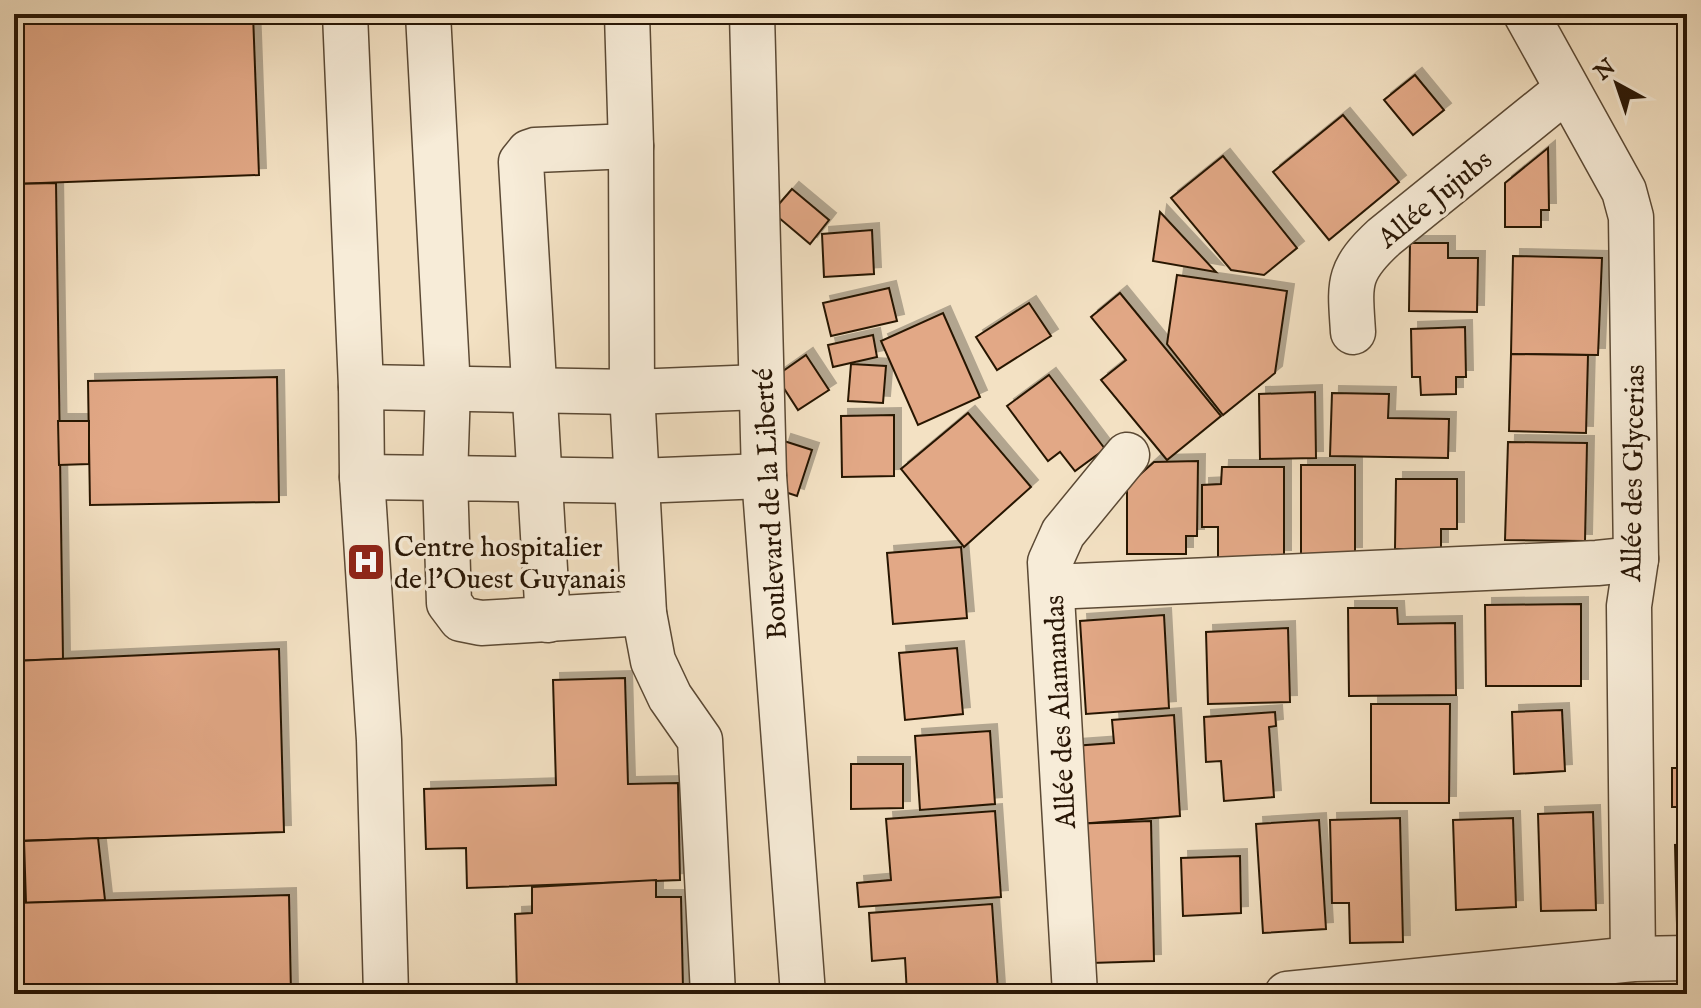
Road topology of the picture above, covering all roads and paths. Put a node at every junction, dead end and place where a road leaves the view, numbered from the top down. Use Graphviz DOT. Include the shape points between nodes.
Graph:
graph roads {
  1 [pos="345,14"];
  2 [pos="428,14"];
  3 [pos="627,14"];
  4 [pos="752,14"];
  5 [pos="1526,14"];
  6 [pos="1566,90"];
  7 [pos="631,146"];
  8 [pos="1353,332"];
  9 [pos="361,387"];
  10 [pos="760,387"];
  11 [pos="448,389"];
  12 [pos="534,392"];
  13 [pos="632,392"];
  14 [pos="1127,455"];
  15 [pos="764,476"];
  16 [pos="362,477"];
  17 [pos="445,478"];
  18 [pos="540,479"];
  19 [pos="638,481"];
  20 [pos="1636,559"];
  21 [pos="1052,587"];
  22 [pos="644,613"];
  23 [pos="548,620"];
  24 [pos="1687,958"];
  25 [pos="1633,959"];
  26 [pos="386,994"];
  27 [pos="713,994"];
  28 [pos="803,994"];
  29 [pos="1075,994"];
  30 [pos="1287,994"];
  1 -- 9 [label="street"];
  2 -- 11 [label="street"];
  3 -- 7 [label="street"];
  4 -- 10 [label="street, Boulevard de la Liberté"];
  5 -- 6 [label="street, Allée des Glycerias"];
  6 -- 8 [label="street, Allée Jujubs" via="1361,260 1351,281"];
  6 -- 20 [label="street, Allée des Glycerias" via="1624,191 1631,217"];
  7 -- 12 [label="street" via="535,150 521,162"];
  7 -- 13 [label="street"];
  9 -- 11 [label="street"];
  9 -- 16 [label="street"];
  10 -- 13 [label="street"];
  10 -- 15 [label="street, Boulevard de la Liberté"];
  11 -- 12 [label="street"];
  11 -- 17 [label="street"];
  12 -- 13 [label="street"];
  12 -- 18 [label="street"];
  13 -- 19 [label="street"];
  14 -- 21 [label="street, Allée des Alamandas" via="1063,533 1050,562"];
  15 -- 19 [label="street"];
  15 -- 28 [label="street, Boulevard de la Liberté"];
  16 -- 17 [label="street"];
  16 -- 26 [label="street" via="379,740"];
  17 -- 18 [label="street"];
  17 -- 23 [label="street" via="449,603 461,619 481,623"];
  18 -- 19 [label="street"];
  18 -- 23 [label="street"];
  19 -- 22 [label="street"];
  20 -- 21 [label="street"];
  20 -- 25 [label="street, Allée des Glycerias" via="1629,606"];
  21 -- 29 [label="street, Allée des Alamandas"];
  22 -- 23 [label="street"];
  22 -- 27 [label="street" via="653,661 700,740"];
  24 -- 25 [label="street"];
  25 -- 30 [label="street"];
}
